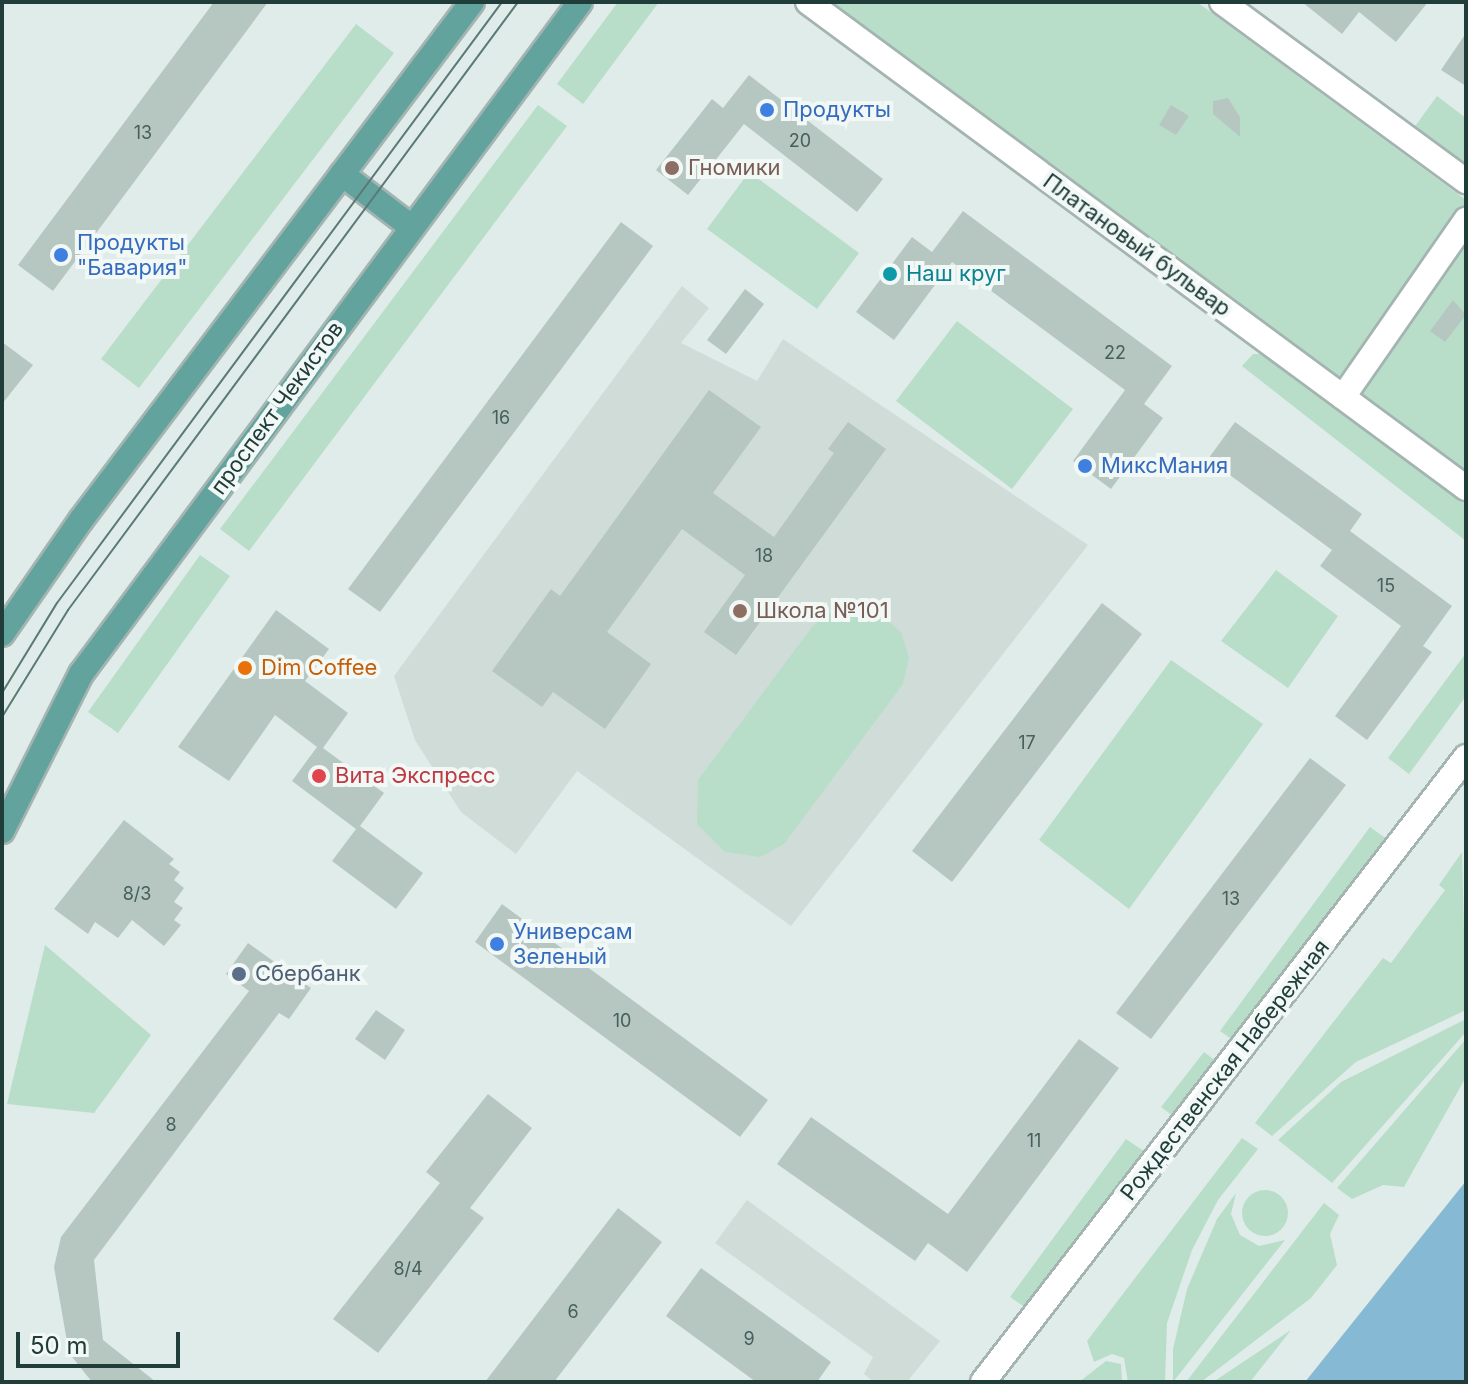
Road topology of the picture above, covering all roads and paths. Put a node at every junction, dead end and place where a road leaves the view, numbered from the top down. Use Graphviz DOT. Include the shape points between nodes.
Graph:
graph roads {
  1 [pos="472,2"];
  2 [pos="580,2"];
  3 [pos="808,2"];
  4 [pos="1222,2"];
  5 [pos="342,174"];
  6 [pos="1466,181"];
  7 [pos="1466,220"];
  8 [pos="410,226"];
  9 [pos="1343,397"];
  10 [pos="1466,488"];
  11 [pos="2,634"];
  12 [pos="1466,757"];
  13 [pos="2,831"];
  14 [pos="983,1382"];
  1 -- 5 [label="main road"];
  2 -- 8 [label="main road, проспект Чекистов"];
  3 -- 9 [label="street, Платановый бульвар"];
  4 -- 6 [label="street"];
  5 -- 8 [label="main road"];
  5 -- 11 [label="main road"];
  7 -- 9 [label="street"];
  8 -- 13 [label="main road, проспект Чекистов" via="81,674"];
  9 -- 10 [label="street, Платановый бульвар"];
  12 -- 14 [label="street, Рождественская Набережная"];
}
